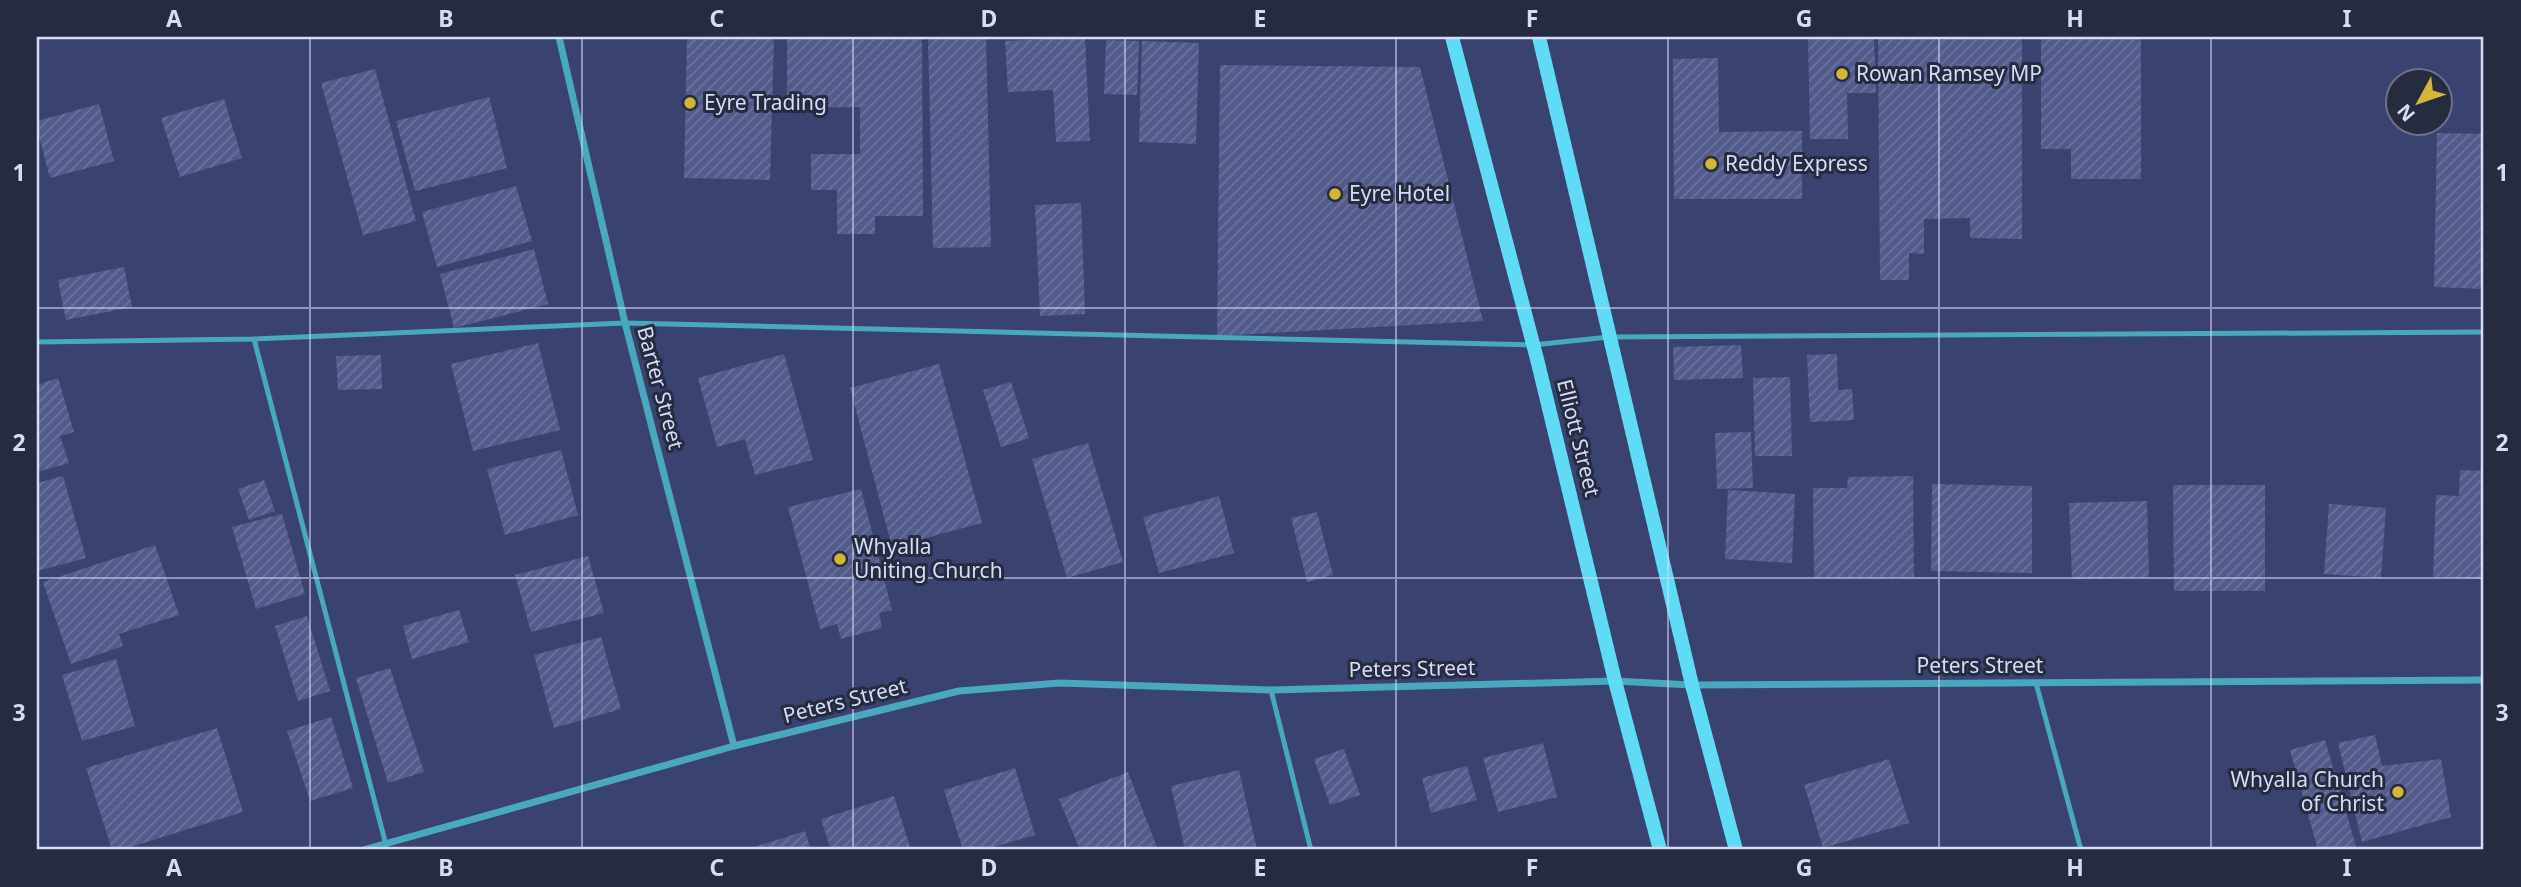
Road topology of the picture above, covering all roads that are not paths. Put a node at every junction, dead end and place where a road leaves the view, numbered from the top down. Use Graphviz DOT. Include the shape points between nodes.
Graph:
graph roads {
  1 [pos="559,37"];
  2 [pos="1452,37"];
  3 [pos="1539,37"];
  4 [pos="625,323"];
  5 [pos="2484,332"];
  6 [pos="1609,337"];
  7 [pos="254,339"];
  8 [pos="37,342"];
  9 [pos="1533,345"];
  10 [pos="2484,680"];
  11 [pos="1615,681"];
  12 [pos="2036,683"];
  13 [pos="1692,685"];
  14 [pos="1271,690"];
  15 [pos="734,746"];
  16 [pos="386,845"];
  17 [pos="363,850"];
  18 [pos="1311,850"];
  19 [pos="1660,850"];
  20 [pos="1736,850"];
  21 [pos="2081,850"];
  1 -- 4 [label="street, Barter Street"];
  2 -- 9 [label="main road, Elliott Street"];
  3 -- 6 [label="main road"];
  4 -- 7 [label="lane"];
  4 -- 9 [label="lane"];
  4 -- 15 [label="street, Barter Street"];
  5 -- 6 [label="lane"];
  6 -- 9 [label="lane"];
  6 -- 13 [label="main road"];
  7 -- 8 [label="lane"];
  7 -- 16 [label="lane"];
  9 -- 11 [label="main road, Elliott Street"];
  10 -- 12 [label="street, Peters Street"];
  11 -- 13 [label="street, Peters Street"];
  11 -- 14 [label="street, Peters Street"];
  11 -- 19 [label="main road, Elliott Street"];
  12 -- 13 [label="street, Peters Street"];
  12 -- 21 [label="lane"];
  13 -- 20 [label="main road"];
  14 -- 15 [label="street, Peters Street" via="1059,682 959,691"];
  14 -- 18 [label="lane"];
  15 -- 16 [label="street, Peters Street"];
  16 -- 17 [label="street, Peters Street"];
}
